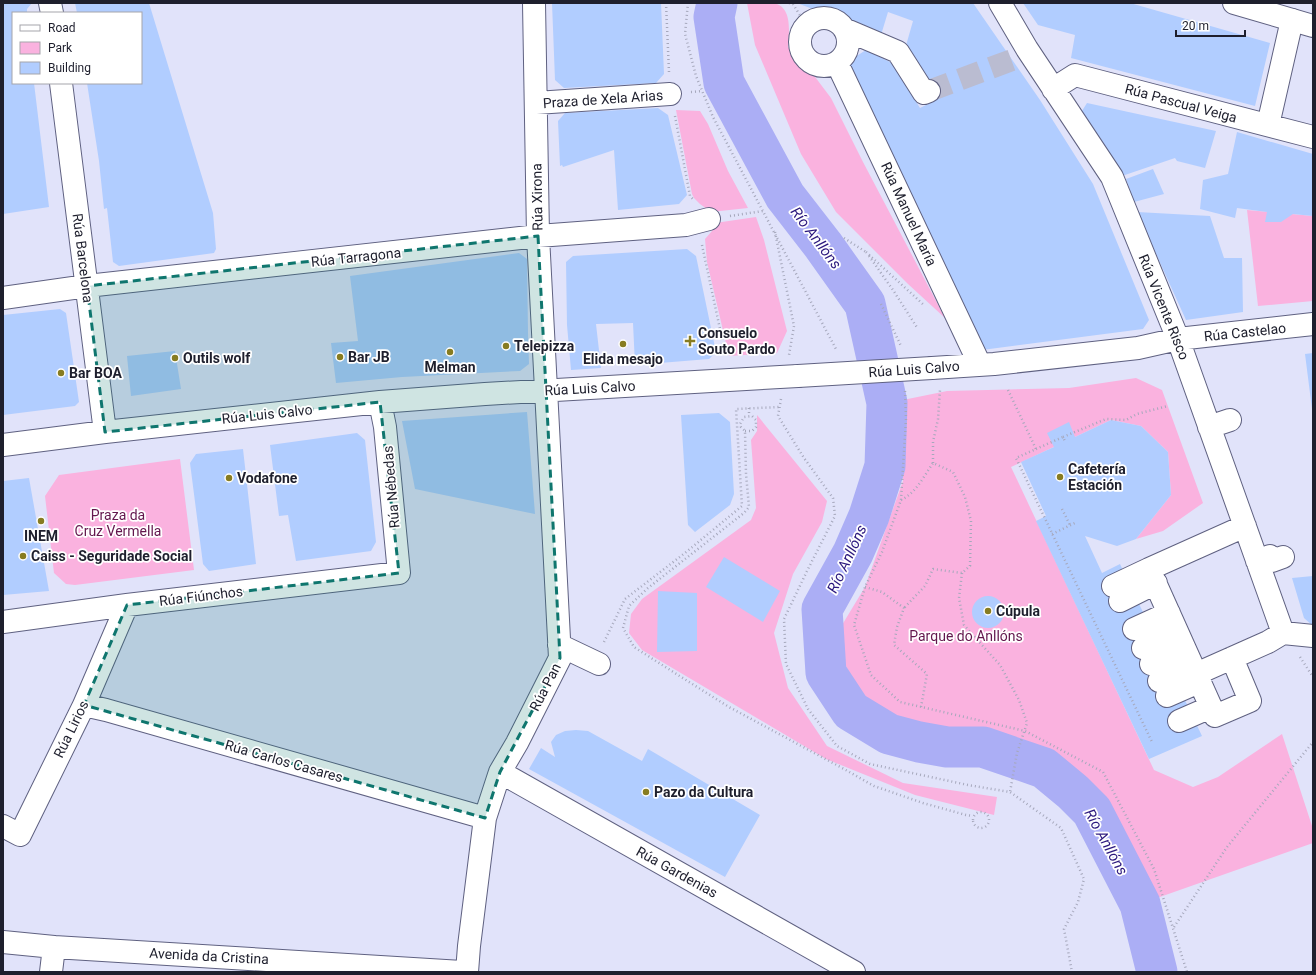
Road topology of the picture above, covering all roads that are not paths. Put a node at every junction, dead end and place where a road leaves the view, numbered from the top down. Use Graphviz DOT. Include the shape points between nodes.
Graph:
graph roads {
  1 [pos="534,3"];
  2 [pos="1000,3"];
  3 [pos="1234,3"];
  4 [pos="1292,20"];
  5 [pos="1313,26"];
  6 [pos="844,29"];
  7 [pos="837,63"];
  8 [pos="61,84"];
  9 [pos="1053,89"];
  10 [pos="927,92"];
  11 [pos="670,94"];
  12 [pos="536,103"];
  13 [pos="1268,125"];
  14 [pos="1313,137"];
  15 [pos="709,220"];
  16 [pos="538,236"];
  17 [pos="87,286"];
  18 [pos="3,298"];
  19 [pos="1313,324"];
  20 [pos="1178,339"];
  21 [pos="980,365"];
  22 [pos="545,391"];
  23 [pos="380,402"];
  24 [pos="105,432"];
  25 [pos="4,444"];
  26 [pos="1245,526"];
  27 [pos="399,573"];
  28 [pos="127,605"];
  29 [pos="3,622"];
  30 [pos="1283,633"];
  31 [pos="1313,636"];
  32 [pos="1182,642"];
  33 [pos="559,645"];
  34 [pos="1147,655"];
  35 [pos="1232,658"];
  36 [pos="595,662"];
  37 [pos="84,705"];
  38 [pos="500,772"];
  39 [pos="485,818"];
  40 [pos="3,826"];
  41 [pos="3,942"];
  42 [pos="54,947"];
  43 [pos="209,964"];
  44 [pos="51,972"];
  45 [pos="462,972"];
  46 [pos="467,972"];
  47 [pos="854,972"];
  1 -- 12 [label="street, Rúa Xirona"];
  2 -- 9 [label="street, Rúa Vicente Risco" via="1020,55"];
  3 -- 4 [label="street"];
  4 -- 5 [label="street"];
  4 -- 13 [label="street"];
  6 -- 7 [label="street" via="848,44 846,52"];
  6 -- 7 [label="street" via="839,23 823,17 806,25 799,38 803,55 815,65"];
  6 -- 10 [label="street" via="898,52"];
  7 -- 21 [label="street, Rúa Manuel María"];
  8 -- 17 [label="street, Rúa Barcelona"];
  9 -- 13 [label="street, Rúa Pascual Veiga" via="1075,75"];
  9 -- 20 [label="street, Rúa Vicente Risco" via="1112,177"];
  11 -- 12 [label="street, Praza de Xela Arias"];
  12 -- 16 [label="street, Rúa Xirona"];
  13 -- 14 [label="street, Rúa Pascual Veiga"];
  15 -- 16 [label="street, Rúa Tarragona" via="686,225"];
  16 -- 17 [label="street, Rúa Tarragona"];
  16 -- 22 [label="street, Rúa Xirona"];
  17 -- 18 [label="street, Rúa Tarragona"];
  17 -- 24 [label="street, Rúa Barcelona"];
  19 -- 20 [label="street, Rúa Castelao"];
  20 -- 21 [label="street, Rúa Luis Calvo" via="1138,348"];
  20 -- 26 [label="street, Rúa Vicente Risco" via="1220,424"];
  21 -- 22 [label="street, Rúa Luis Calvo, bridge"];
  22 -- 23 [label="street, Rúa Luis Calvo"];
  22 -- 33 [label="street, Rúa Pan"];
  23 -- 24 [label="street, Rúa Luis Calvo"];
  23 -- 27 [label="street, Rúa Nébedas" via="385,427"];
  24 -- 25 [label="street, Rúa Luis Calvo"];
  26 -- 30 [label="street, Rúa Vicente Risco" via="1272,555"];
  26 -- 32 [label="street"];
  27 -- 28 [label="street, Rúa Fiúnchos"];
  28 -- 29 [label="street, Rúa Fiúnchos"];
  28 -- 37 [label="street, Rúa Lirios"];
  30 -- 31 [label="street"];
  30 -- 35 [label="street"];
  32 -- 34 [label="street"];
  32 -- 34 [label="street"];
  32 -- 34 [label="street"];
  32 -- 34 [label="street"];
  32 -- 34 [label="street"];
  32 -- 35 [label="street"];
  32 -- 35 [label="street" via="1215,716 1250,701"];
  33 -- 36 [label="street"];
  33 -- 38 [label="street, Rúa Pan" via="560,658"];
  37 -- 39 [label="street, Rúa Carlos Casares"];
  37 -- 40 [label="street, Rúa Lirios" via="20,835"];
  38 -- 39 [label="street, Rúa Pan"];
  38 -- 47 [label="street, Rúa Gardenias"];
  39 -- 46 [label="street, Rúa Pan" via="468,946"];
  41 -- 42 [label="street, Avenida da Cristina"];
  42 -- 43 [label="street, Avenida da Cristina"];
  42 -- 44 [label="street"];
  43 -- 45 [label="street, Avenida da Cristina"];
}
